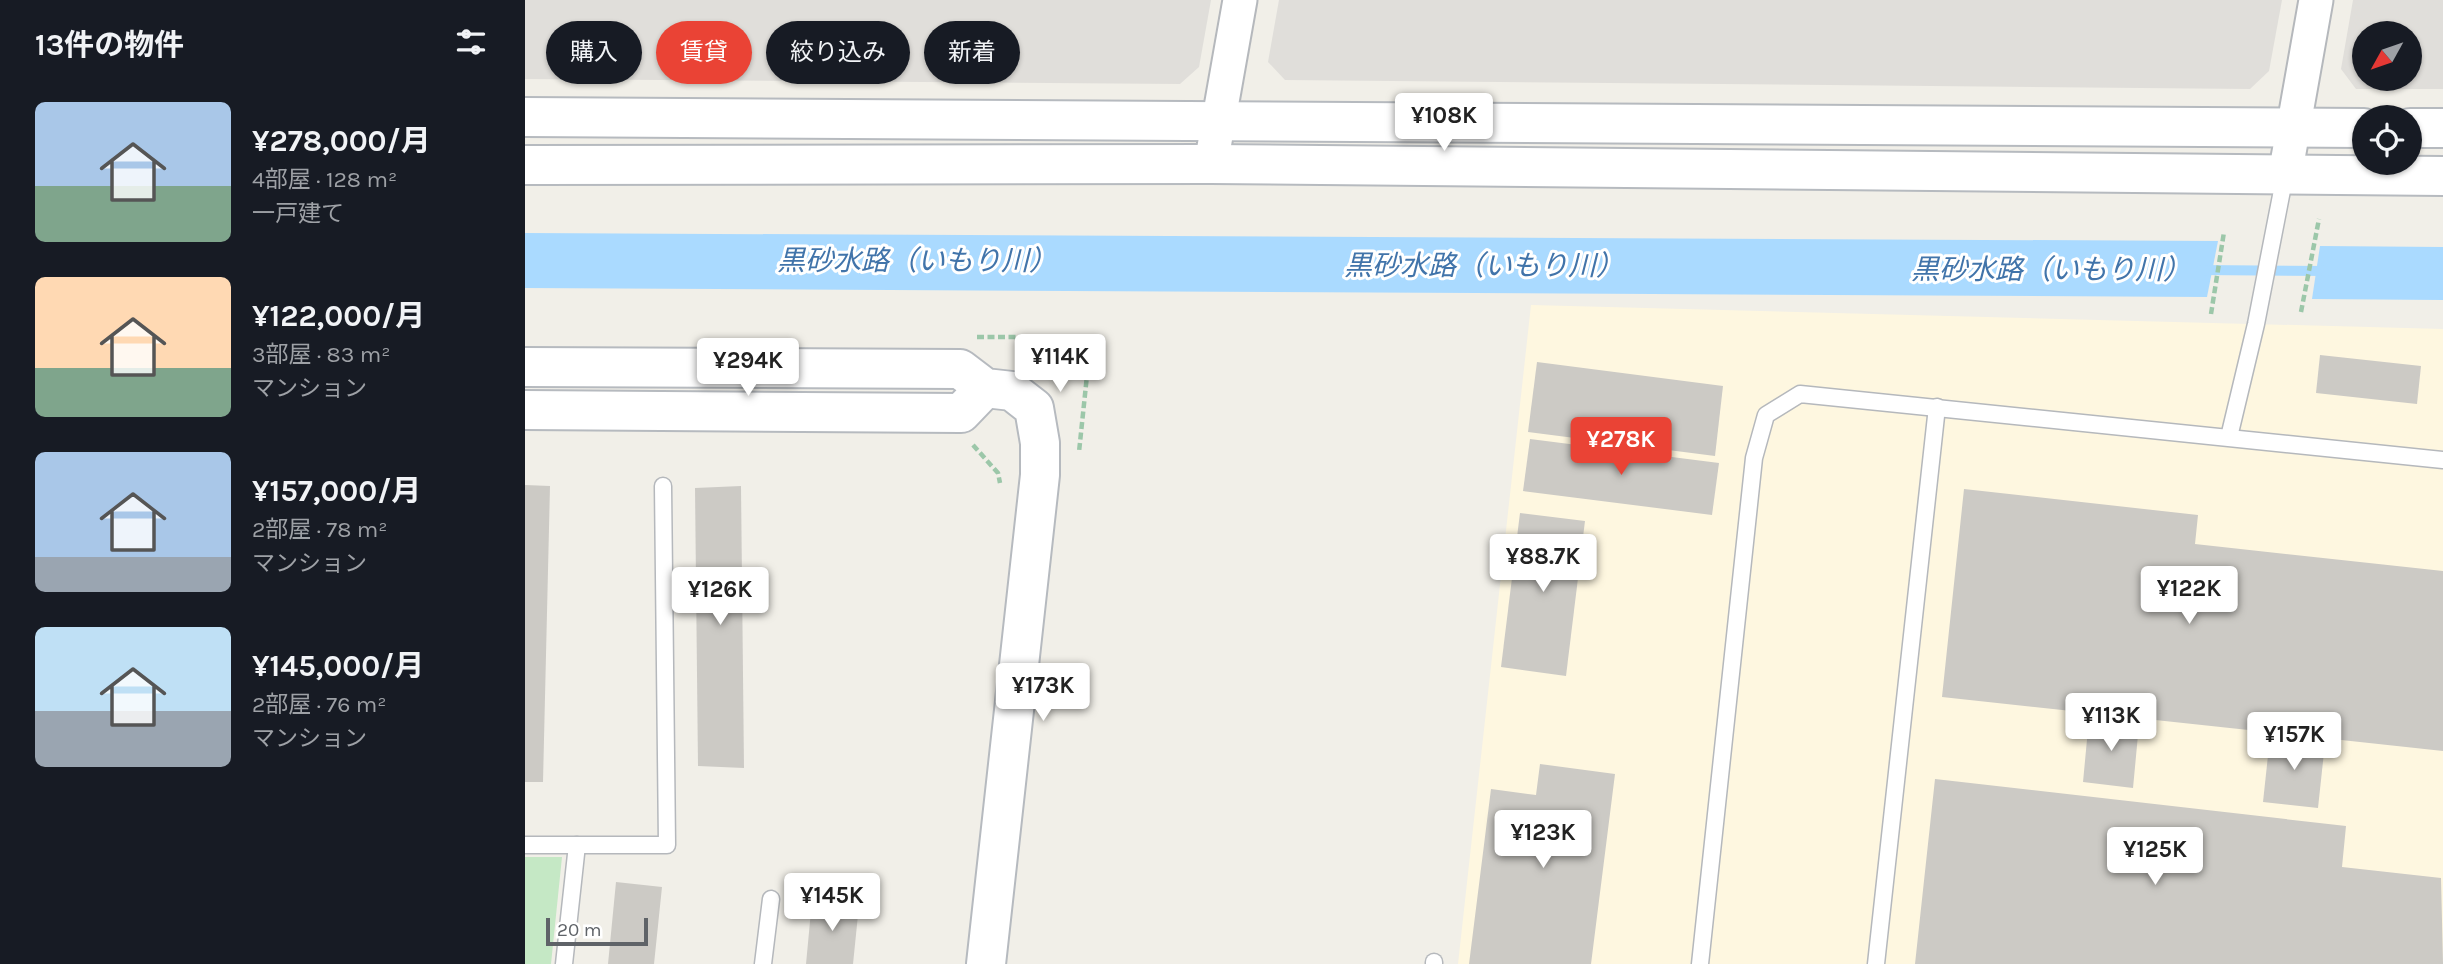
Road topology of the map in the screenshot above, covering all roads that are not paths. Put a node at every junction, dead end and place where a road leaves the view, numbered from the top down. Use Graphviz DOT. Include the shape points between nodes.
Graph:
graph roads {
  1 [pos="1240,0"];
  2 [pos="2316,0"];
  3 [pos="525,117"];
  4 [pos="1218,122"];
  5 [pos="2293,127"];
  6 [pos="2352,128"];
  7 [pos="2422,128"];
  8 [pos="2443,128"];
  9 [pos="1211,164"];
  10 [pos="525,165"];
  11 [pos="2285,175"];
  12 [pos="2443,176"];
  13 [pos="525,367"];
  14 [pos="985,388"];
  15 [pos="1937,407"];
  16 [pos="525,410"];
  17 [pos="2229,436"];
  18 [pos="2443,460"];
  19 [pos="663,486"];
  20 [pos="525,845"];
  21 [pos="577,845"];
  22 [pos="771,899"];
  23 [pos="564,964"];
  24 [pos="763,964"];
  25 [pos="986,964"];
  26 [pos="1700,964"];
  27 [pos="1875,964"];
  1 -- 4 [label="street"];
  2 -- 5 [label="street"];
  3 -- 4 [label="street"];
  4 -- 5 [label="street"];
  4 -- 9 [label="street"];
  5 -- 6 [label="street"];
  5 -- 11 [label="street"];
  7 -- 8 [label="street"];
  9 -- 10 [label="street"];
  9 -- 11 [label="street"];
  11 -- 12 [label="street"];
  11 -- 17 [label="lane"];
  13 -- 14 [label="street" via="960,369"];
  14 -- 16 [label="street" via="961,413"];
  14 -- 25 [label="street" via="1012,391 1034,408 1040,443 1039,489"];
  15 -- 17 [label="lane"];
  15 -- 26 [label="lane" via="1800,394 1766,415 1754,458"];
  15 -- 27 [label="lane"];
  17 -- 18 [label="lane"];
  19 -- 21 [label="lane" via="667,845"];
  20 -- 21 [label="lane"];
  21 -- 23 [label="lane"];
  22 -- 24 [label="lane"];
}
